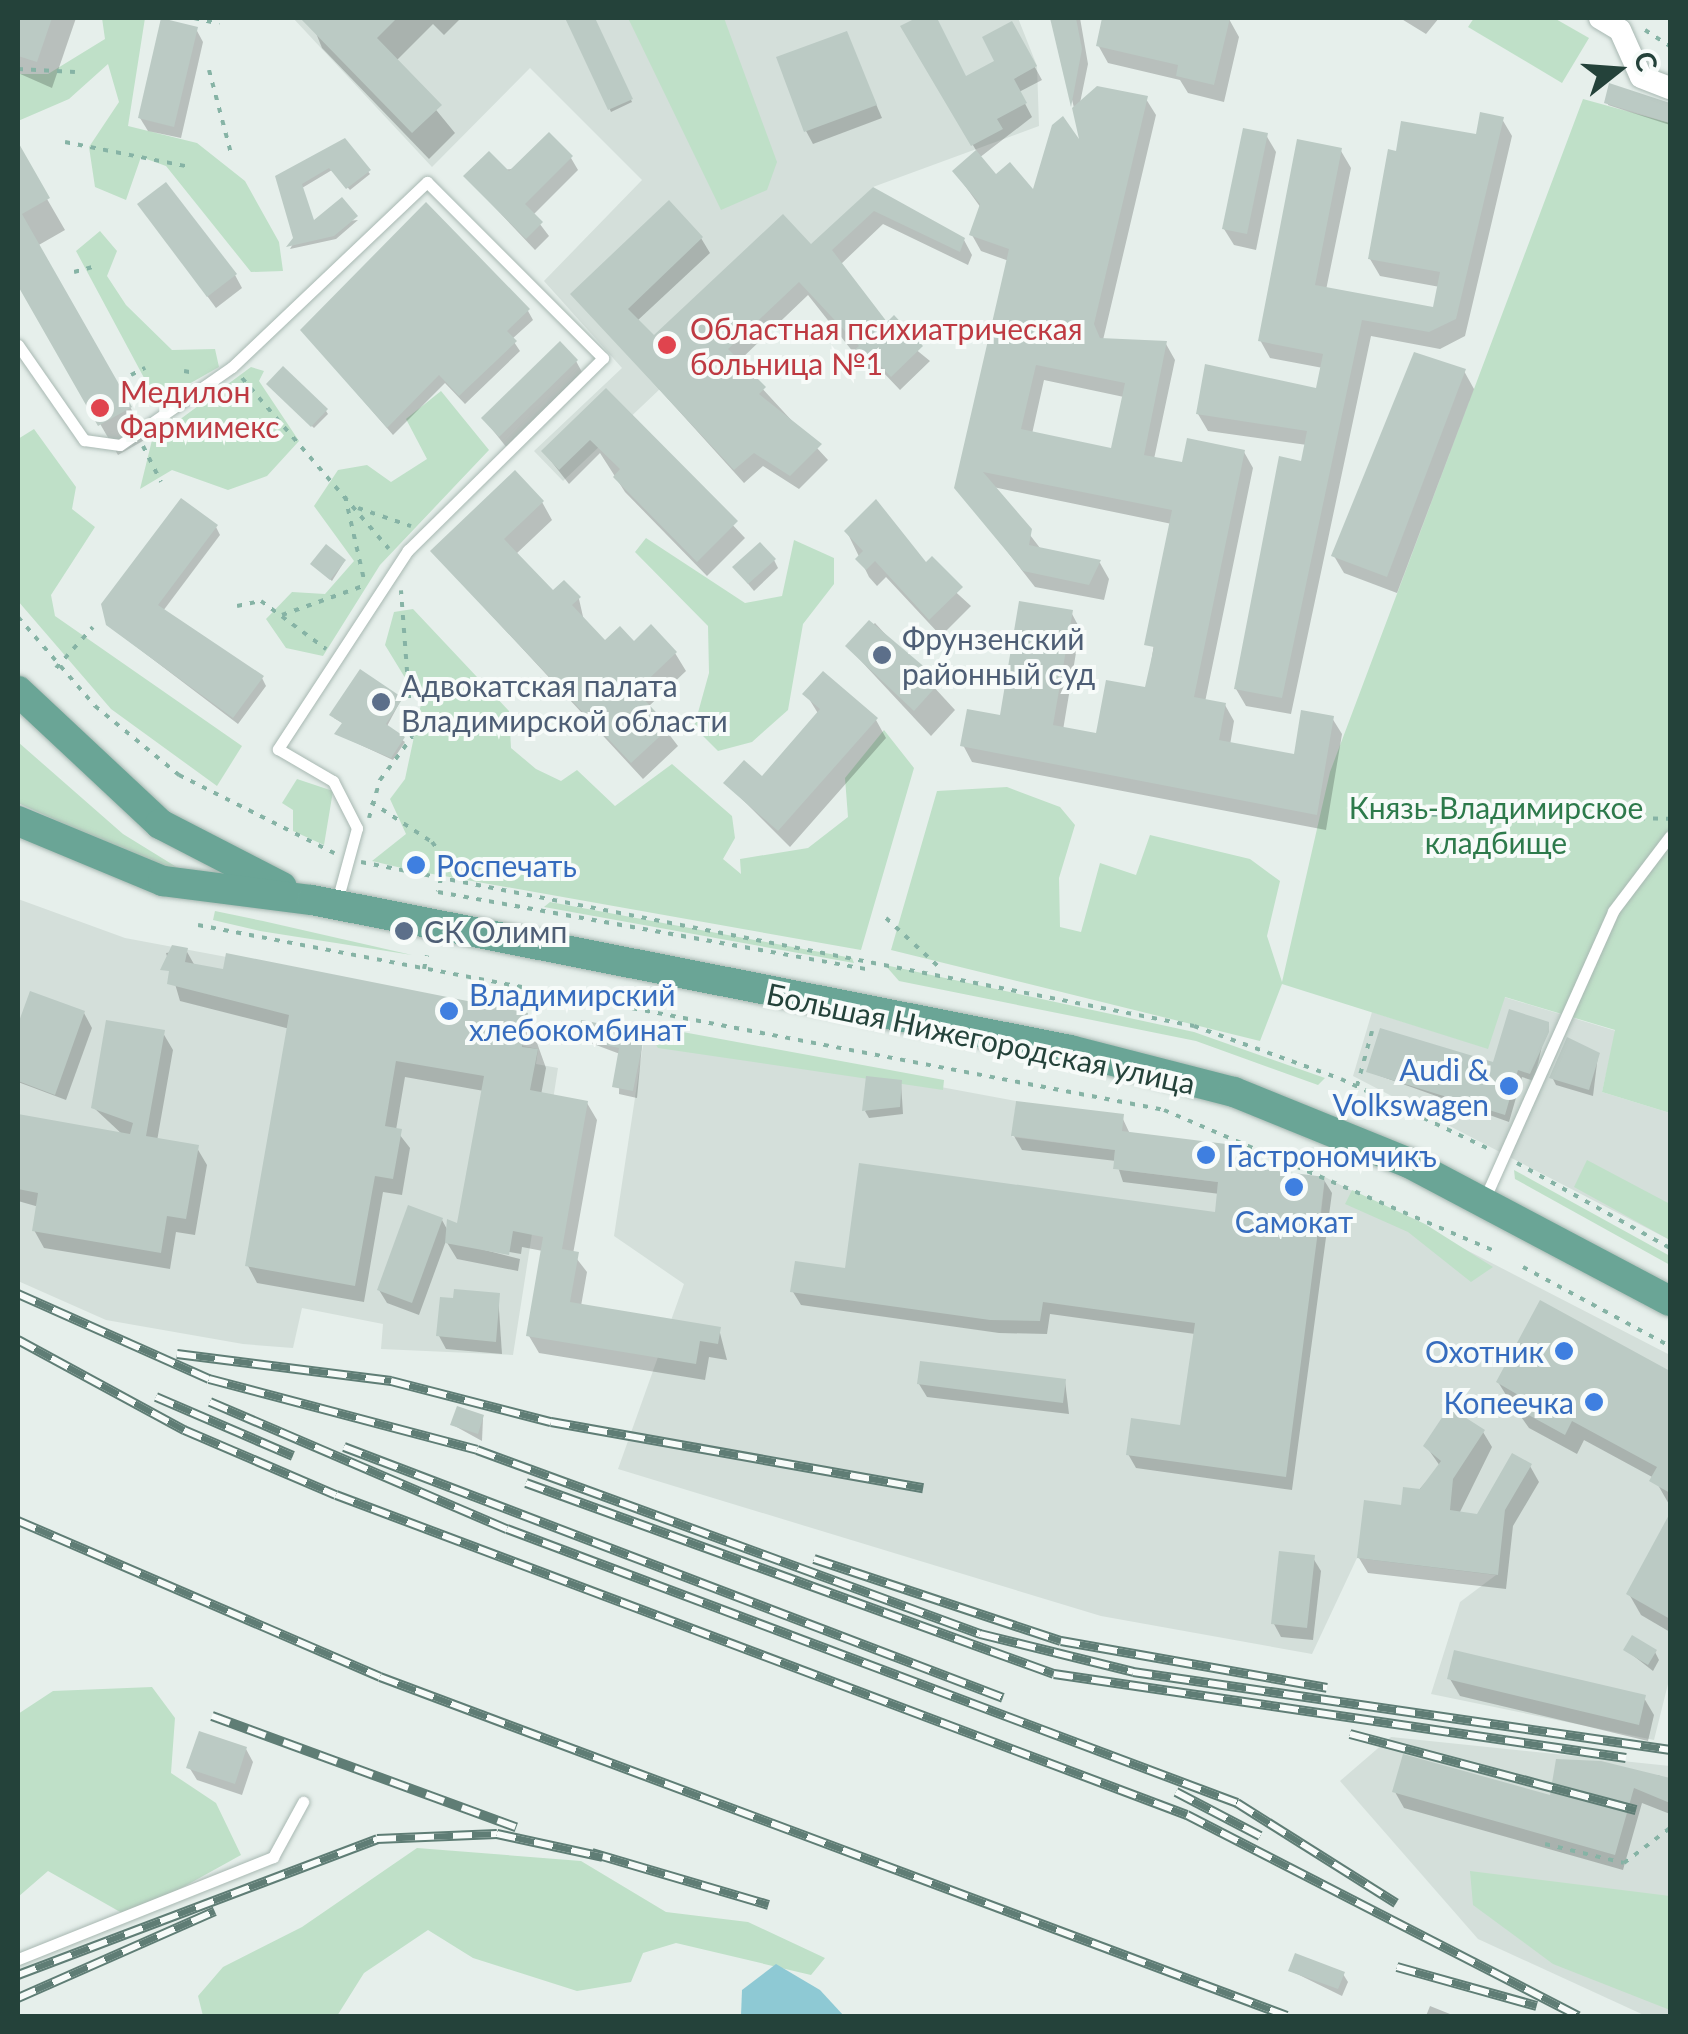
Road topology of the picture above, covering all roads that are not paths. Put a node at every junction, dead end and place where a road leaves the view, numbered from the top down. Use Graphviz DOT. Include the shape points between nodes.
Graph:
graph roads {
  1 [pos="1600,18"];
  2 [pos="1670,88"];
  3 [pos="18,345"];
  4 [pos="18,691"];
  5 [pos="18,821"];
  6 [pos="1670,836"];
  7 [pos="324,903"];
  8 [pos="1484,1200"];
  9 [pos="1670,1301"];
  10 [pos="303,1802"];
  11 [pos="18,1959"];
  1 -- 2 [label="street" via="1620,30 1641,77"];
  3 -- 7 [label="lane" via="84,440 120,445 232,367 427,182 604,358 424,531 278,749 344,795 357,828 350,860"];
  4 -- 7 [label="main road, Большая Нижегородская улица" via="160,824"];
  5 -- 7 [label="main road, Большая Нижегородская улица" via="163,881"];
  6 -- 8 [label="lane" via="1613,912 1510,1159"];
  7 -- 8 [label="main road, Большая Нижегородская улица" via="1216,1087 1327,1126"];
  8 -- 9 [label="main road, Большая Нижегородская улица"];
  10 -- 11 [label="lane" via="273,1857"];
}
